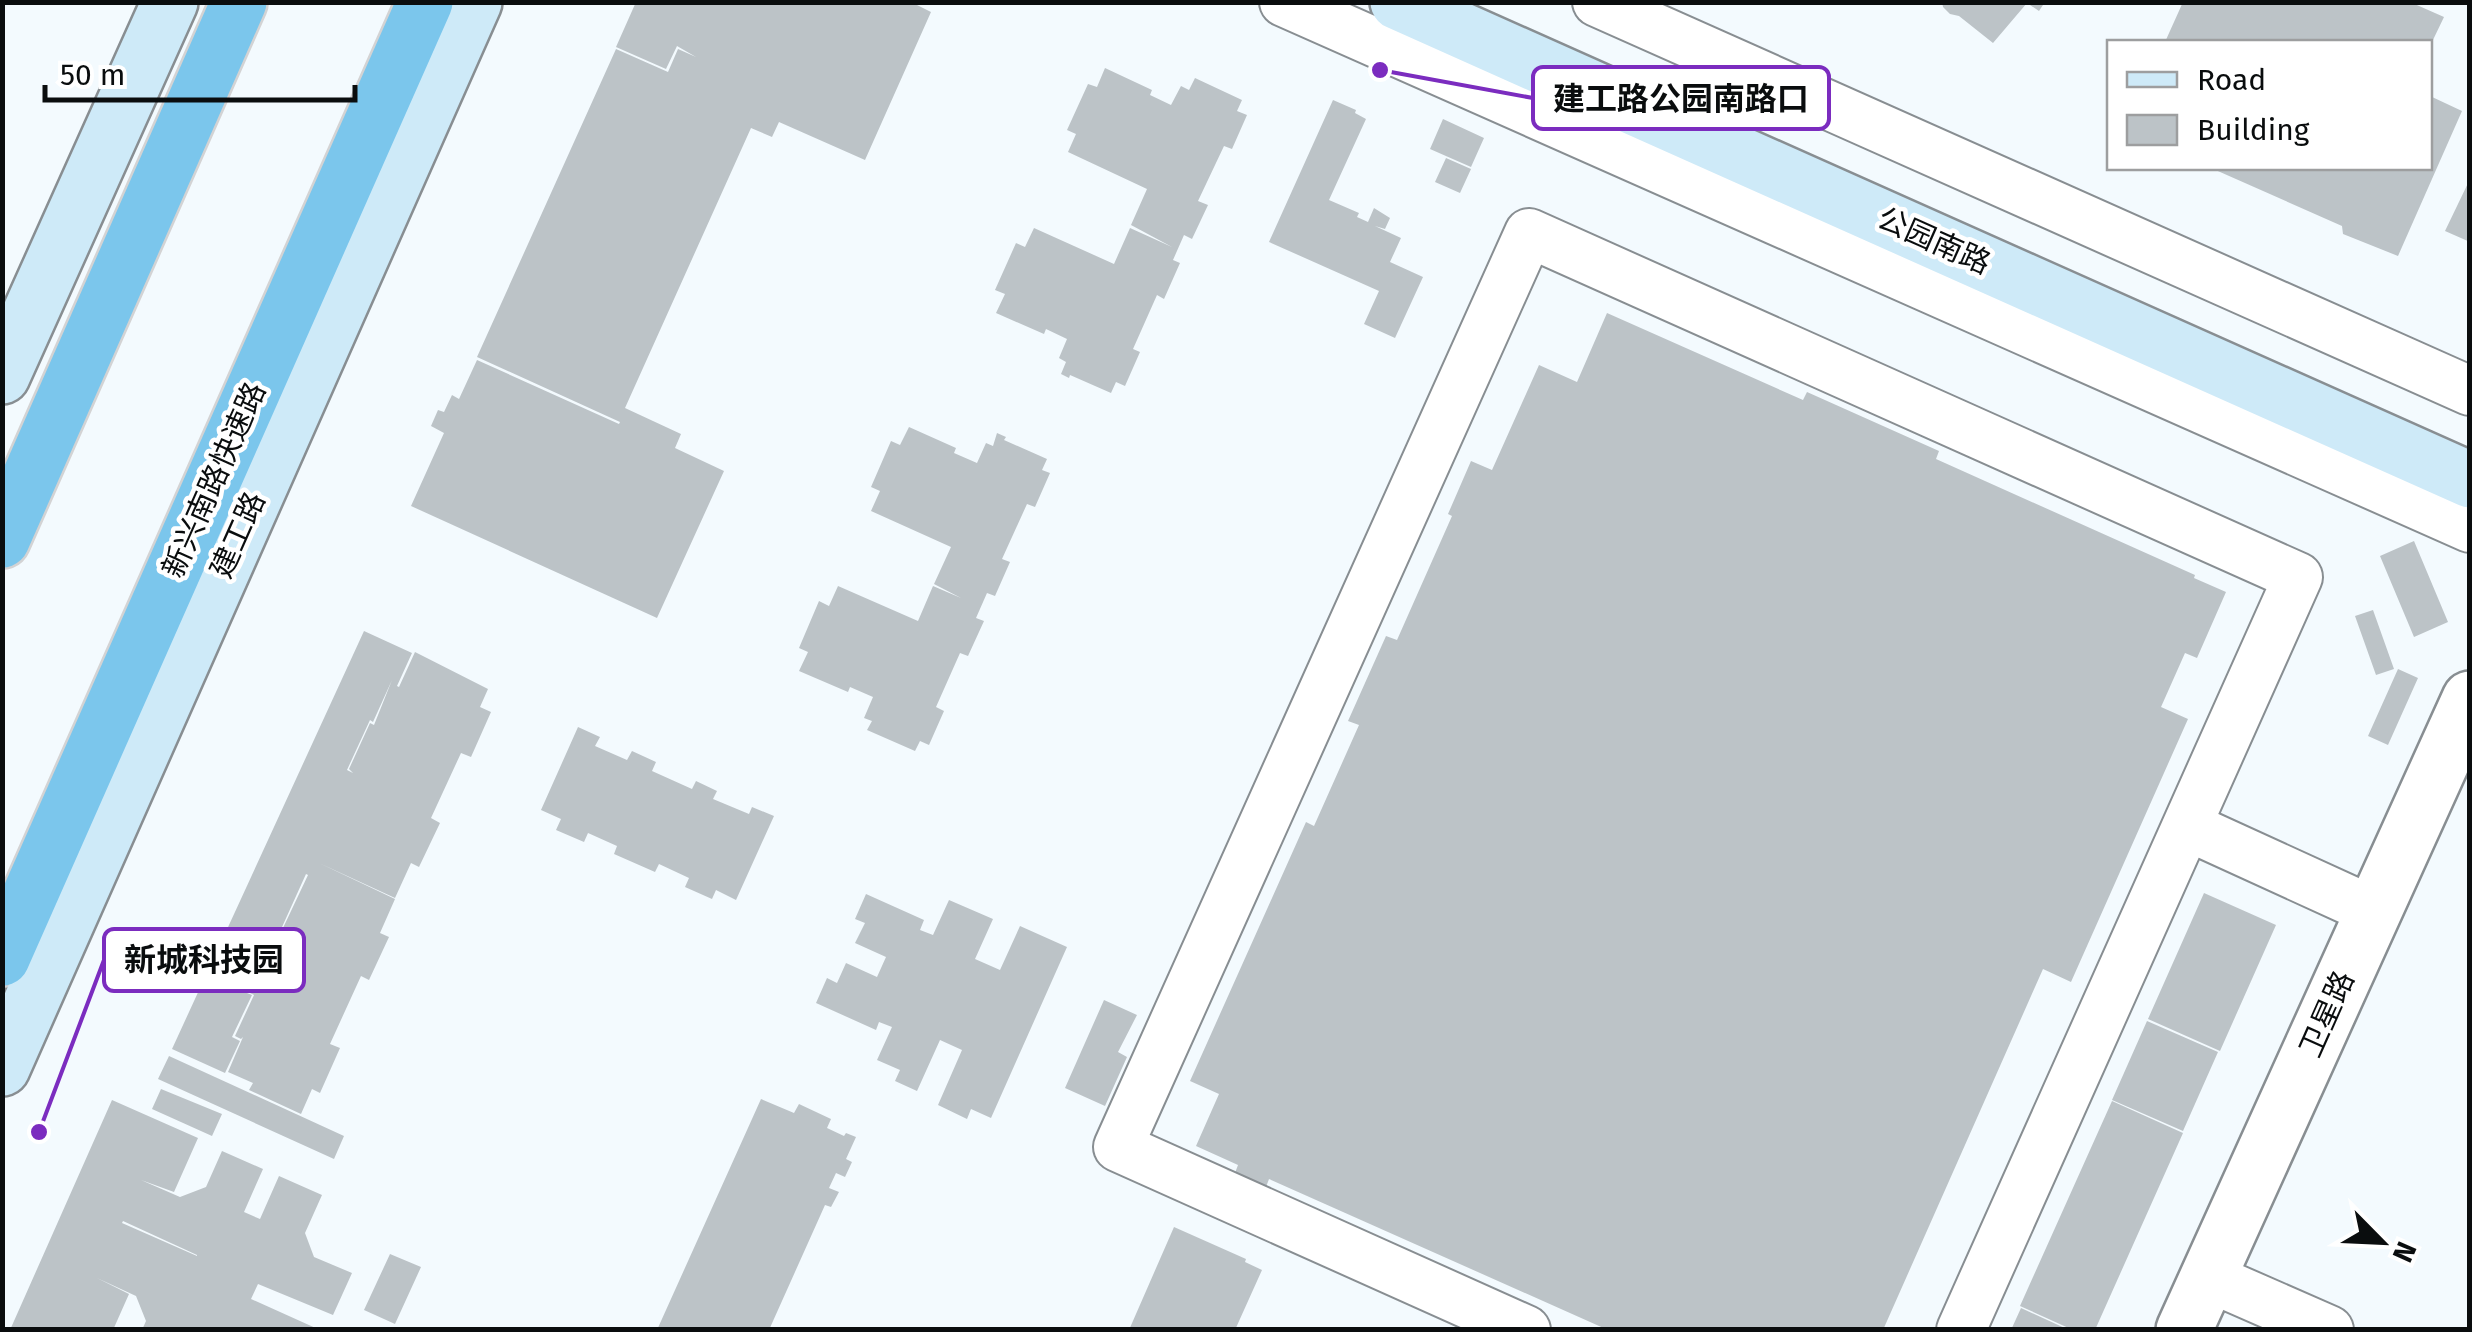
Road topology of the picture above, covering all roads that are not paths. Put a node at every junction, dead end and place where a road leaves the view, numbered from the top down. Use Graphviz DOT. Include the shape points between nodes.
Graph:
graph roads {
  1 [pos="170,2"];
  2 [pos="240,2"];
  3 [pos="425,2"];
  4 [pos="474,2"];
  5 [pos="1284,2"];
  6 [pos="1398,2"];
  7 [pos="1483,2"];
  8 [pos="1597,2"];
  9 [pos="2,376"];
  10 [pos="2470,391"];
  11 [pos="2470,438"];
  12 [pos="2470,480"];
  13 [pos="2470,528"];
  14 [pos="2,540"];
  15 [pos="2470,699"];
  16 [pos="2187,826"];
  17 [pos="2373,911"];
  18 [pos="2,958"];
  19 [pos="2,1068"];
  20 [pos="2208,1276"];
  21 [pos="1526,1330"];
  22 [pos="1961,1330"];
  23 [pos="2184,1330"];
  24 [pos="2329,1330"];
  1 -- 9 [label="main road"];
  2 -- 14 [label="highway"];
  3 -- 18 [label="highway, 新兴南路快速路"];
  4 -- 19 [label="main road, 建工路"];
  5 -- 13 [label="street"];
  6 -- 12 [label="main road, 公园南路"];
  7 -- 11 [label="main road, 公园南路"];
  8 -- 10 [label="street"];
  15 -- 17 [label="street, 卫星路"];
  16 -- 17 [label="street"];
  16 -- 21 [label="street" via="2298,577 1529,234 1118,1147"];
  16 -- 22 [label="street"];
  17 -- 20 [label="street, 卫星路"];
  20 -- 23 [label="street, 卫星路"];
  20 -- 24 [label="street"];
}
